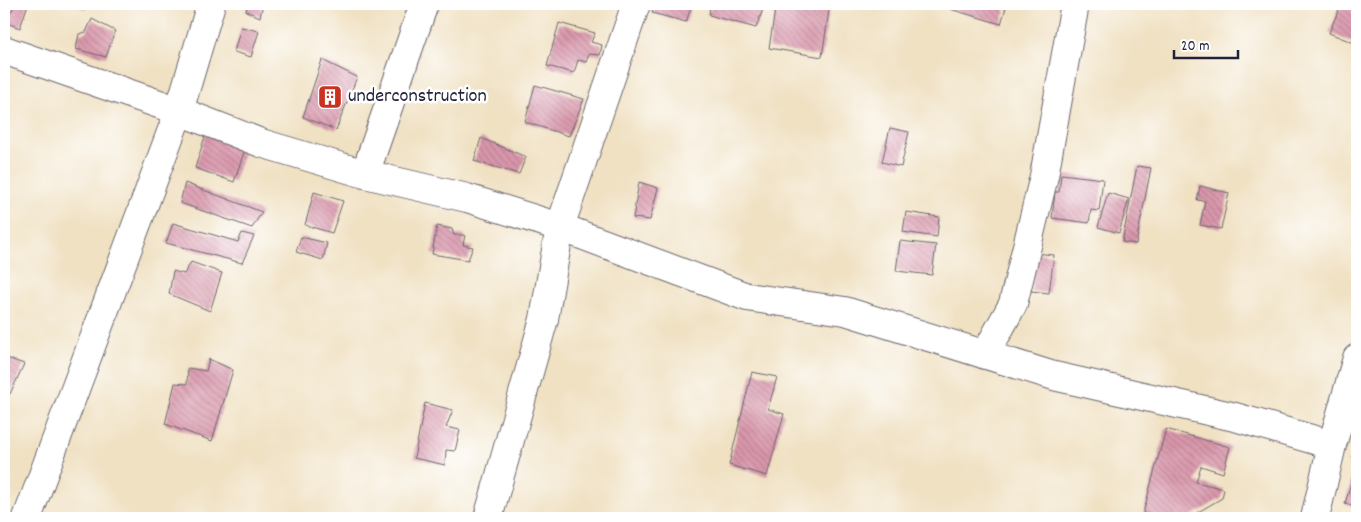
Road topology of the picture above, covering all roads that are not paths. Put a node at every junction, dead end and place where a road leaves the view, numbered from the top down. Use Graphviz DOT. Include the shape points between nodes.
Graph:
graph roads {
  1 [pos="211,4"];
  2 [pos="424,4"];
  3 [pos="636,4"];
  4 [pos="1075,4"];
  5 [pos="4,50"];
  6 [pos="179,111"];
  7 [pos="365,174"];
  8 [pos="560,227"];
  9 [pos="985,355"];
  10 [pos="1357,358"];
  11 [pos="1332,444"];
  12 [pos="27,518"];
  13 [pos="488,518"];
  14 [pos="1315,518"];
  1 -- 6 [label="street"];
  2 -- 7 [label="street"];
  3 -- 8 [label="street"];
  4 -- 9 [label="street" via="1044,176 1013,304"];
  5 -- 6 [label="street"];
  6 -- 7 [label="street" via="261,143"];
  6 -- 12 [label="street"];
  7 -- 8 [label="street" via="467,198"];
  8 -- 9 [label="street" via="747,297 845,311"];
  8 -- 13 [label="street" via="544,319"];
  9 -- 11 [label="street" via="1054,376 1235,417"];
  10 -- 11 [label="street"];
  11 -- 14 [label="street"];
}
